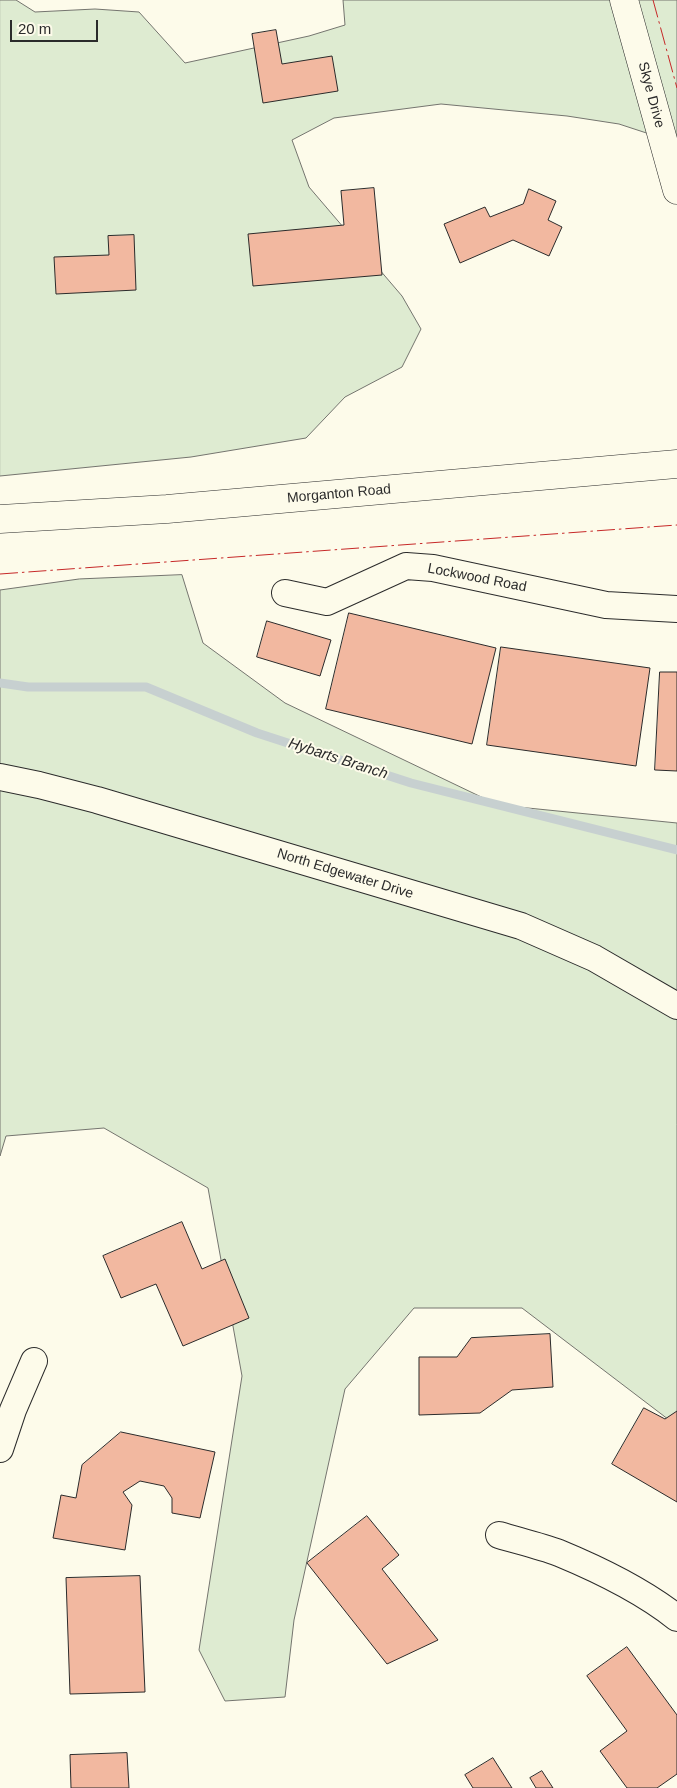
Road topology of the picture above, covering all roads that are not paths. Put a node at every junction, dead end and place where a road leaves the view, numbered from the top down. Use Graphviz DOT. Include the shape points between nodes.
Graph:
graph roads {
  1 [pos="624,0"];
  2 [pos="677,190"];
  3 [pos="677,464"];
  4 [pos="0,519"];
  5 [pos="285,593"];
  6 [pos="677,609"];
  7 [pos="0,777"];
  8 [pos="677,1006"];
  9 [pos="34,1361"];
  10 [pos="0,1450"];
  11 [pos="499,1535"];
  12 [pos="677,1618"];
  1 -- 2 [label="main road, Skye Drive"];
  3 -- 4 [label="main road, Morganton Road" via="167,509"];
  5 -- 6 [label="street, Lockwood Road" via="327,602 406,566 433,568 606,605"];
  7 -- 8 [label="street, North Edgewater Drive" via="97,800 520,926 594,958"];
  9 -- 10 [label="street"];
  11 -- 12 [label="street" via="557,1552 612,1577"];
}
